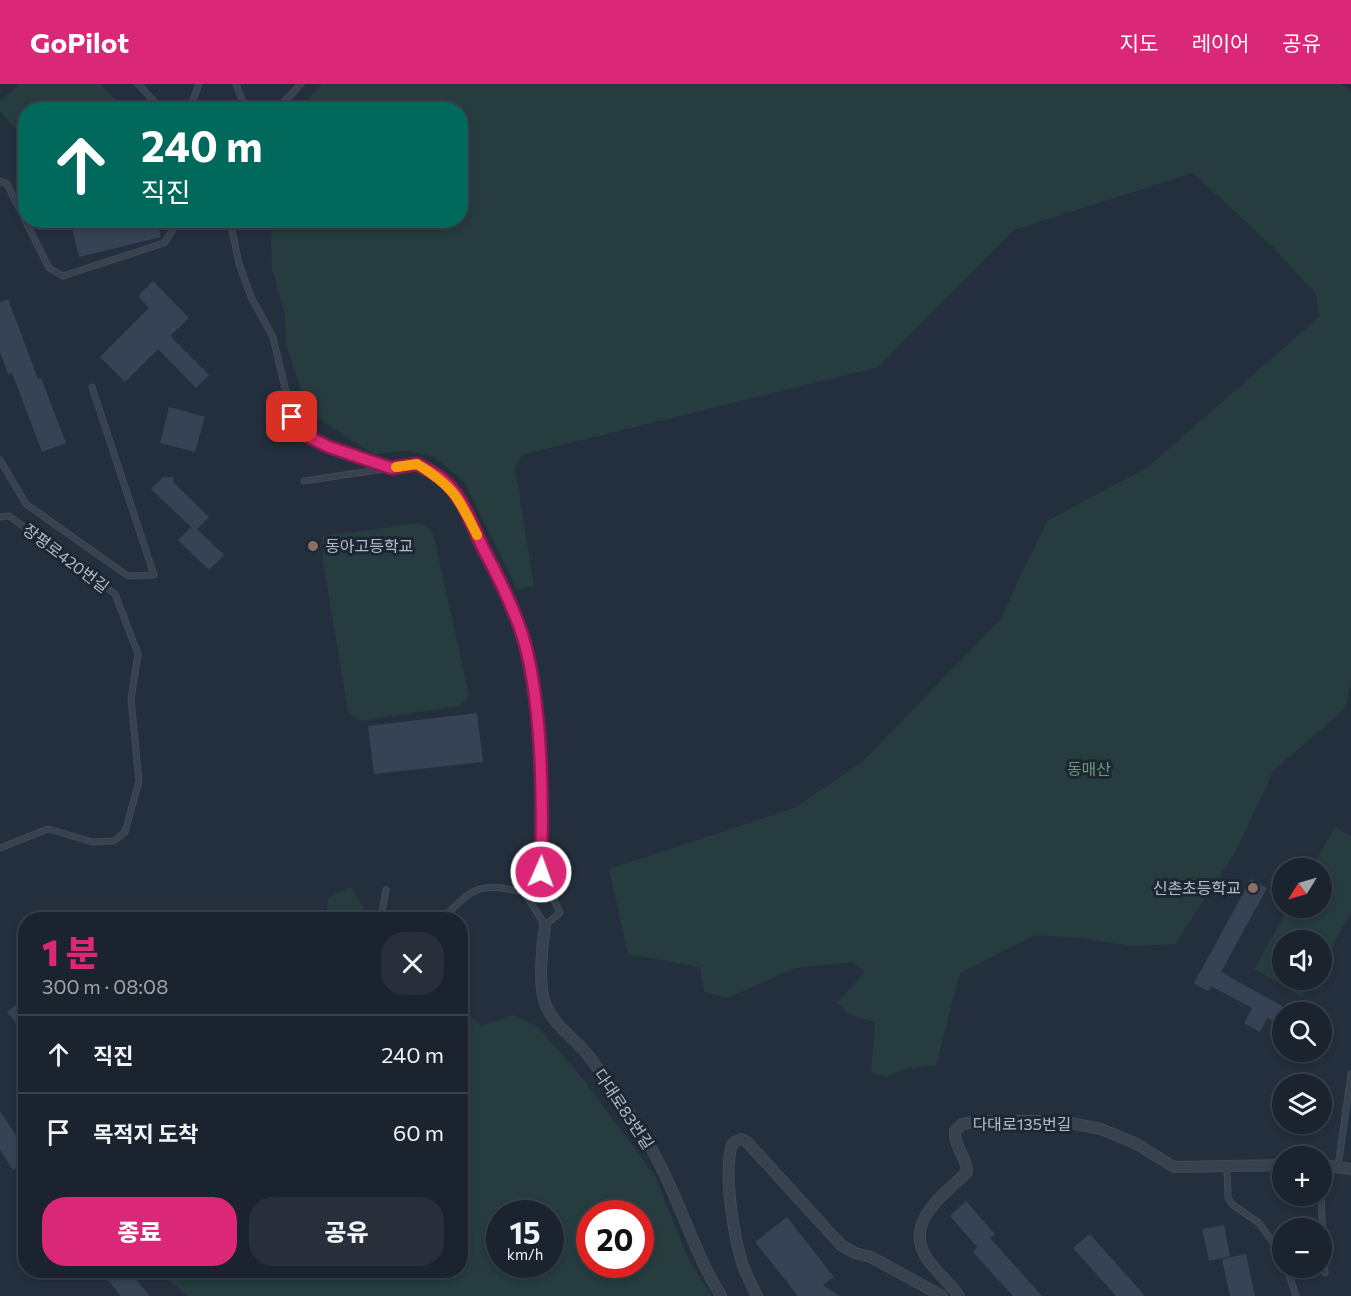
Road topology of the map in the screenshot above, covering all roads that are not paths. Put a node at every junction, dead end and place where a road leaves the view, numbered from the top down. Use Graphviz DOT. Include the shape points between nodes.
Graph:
graph roads {
  1 [pos="138,84"];
  2 [pos="199,84"];
  3 [pos="236,84"];
  4 [pos="301,84"];
  5 [pos="155,102"];
  6 [pos="192,102"];
  7 [pos="243,102"];
  8 [pos="284,102"];
  9 [pos="0,181"];
  10 [pos="18,206"];
  11 [pos="29,228"];
  12 [pos="173,228"];
  13 [pos="232,228"];
  14 [pos="92,387"];
  15 [pos="0,460"];
  16 [pos="391,468"];
  17 [pos="304,481"];
  18 [pos="0,517"];
  19 [pos="0,848"];
  20 [pos="386,890"];
  21 [pos="381,912"];
  22 [pos="449,912"];
  23 [pos="545,925"];
  24 [pos="1351,1074"];
  25 [pos="1227,1165"];
  26 [pos="1272,1165"];
  27 [pos="1332,1166"];
  28 [pos="1338,1167"];
  29 [pos="1351,1169"];
  30 [pos="1272,1241"];
  31 [pos="1290,1278"];
  32 [pos="721,1296"];
  33 [pos="757,1296"];
  34 [pos="942,1296"];
  35 [pos="959,1296"];
  36 [pos="1296,1296"];
  1 -- 5 [label="lane"];
  2 -- 6 [label="lane"];
  3 -- 7 [label="lane"];
  4 -- 8 [label="lane"];
  9 -- 10 [label="lane" via="7,184"];
  11 -- 12 [label="lane" via="49,268 63,276 164,243"];
  13 -- 16 [label="lane" via="239,264 273,337 292,417 305,435"];
  14 -- 15 [label="lane" via="154,575 128,576 26,504"];
  16 -- 17 [label="lane"];
  16 -- 23 [label="lane, 다대로83번길" via="417,464 445,481 460,501 495,571 525,644 538,741 541,872 560,913"];
  18 -- 19 [label="lane, 장평로420번길" via="9,516 115,594 138,654 131,699 139,781 125,832 114,841 93,842 48,829"];
  20 -- 21 [label="lane"];
  22 -- 23 [label="lane" via="470,892 492,886 524,892"];
  23 -- 32 [label="street, 다대로83번길" via="541,954 544,1003 565,1034 589,1056 643,1134"];
  24 -- 28 [label="lane"];
  25 -- 26 [label="street, 다대로135번길"];
  25 -- 30 [label="lane" via="1228,1198 1259,1223"];
  25 -- 35 [label="street, 다대로135번길" via="1174,1167 1135,1143 1101,1129 1061,1121 962,1124 955,1131 954,1142 967,1172 924,1215 919,1235 928,1261"];
  27 -- 28 [label="street"];
  28 -- 29 [label="street"];
  31 -- 36 [label="lane"];
  33 -- 34 [label="street" via="743,1266 734,1228 731,1148 741,1139 841,1245"];
}
